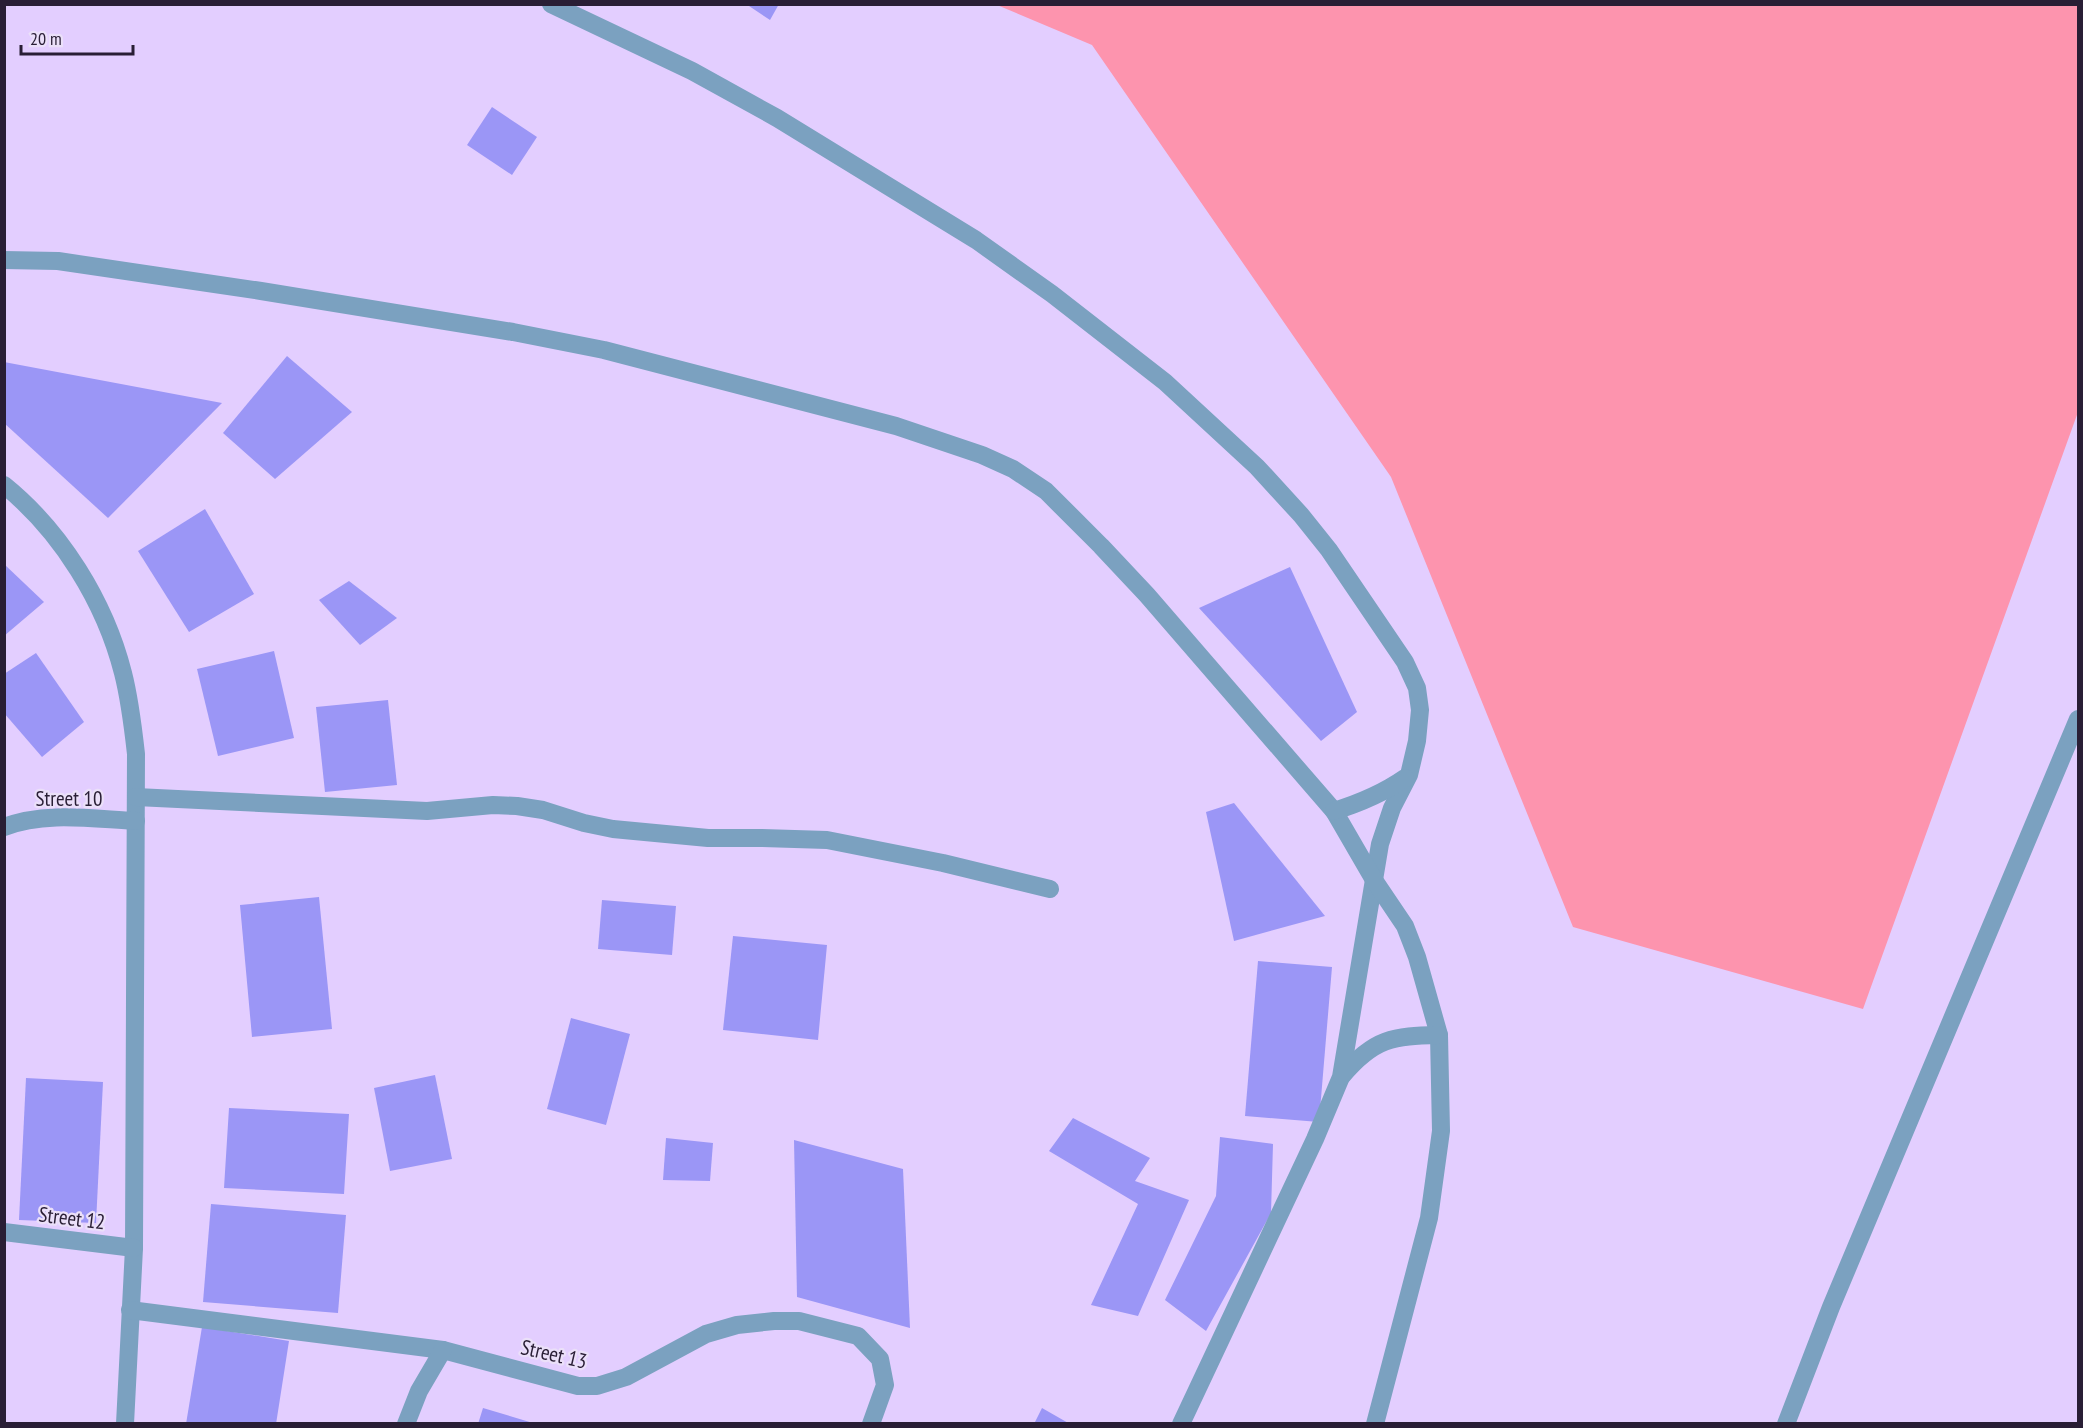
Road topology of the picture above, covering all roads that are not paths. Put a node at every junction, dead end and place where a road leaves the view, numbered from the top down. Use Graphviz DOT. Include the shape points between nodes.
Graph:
graph roads {
  1 [pos="551,4"];
  2 [pos="4,260"];
  3 [pos="4,485"];
  4 [pos="2079,719"];
  5 [pos="1408,775"];
  6 [pos="136,797"];
  7 [pos="1334,811"];
  8 [pos="136,821"];
  9 [pos="4,827"];
  10 [pos="1374,880"];
  11 [pos="1050,890"];
  12 [pos="1439,1035"];
  13 [pos="1341,1077"];
  14 [pos="4,1232"];
  15 [pos="134,1248"];
  16 [pos="130,1310"];
  17 [pos="443,1350"];
  18 [pos="125,1424"];
  19 [pos="406,1424"];
  20 [pos="871,1424"];
  21 [pos="1181,1424"];
  22 [pos="1375,1424"];
  23 [pos="1786,1424"];
  1 -- 5 [label="street" via="692,71 777,118 976,240 1165,382 1257,467 1301,515 1405,662 1417,688 1420,710"];
  2 -- 7 [label="street" via="58,261 261,291 604,350 896,426 982,455 1046,491 1101,546"];
  3 -- 6 [label="street" via="44,524 69,557 92,593 109,631 132,712"];
  4 -- 23 [label="street" via="1831,1307"];
  5 -- 7 [label="street" via="1386,792"];
  5 -- 10 [label="street" via="1380,844"];
  6 -- 8 [label="street"];
  6 -- 11 [label="street" via="427,811 517,806 603,827 642,832 708,838 827,840"];
  7 -- 10 [label="street"];
  8 -- 9 [label="street, Street 10" via="53,818"];
  8 -- 15 [label="street"];
  10 -- 12 [label="street" via="1405,926"];
  10 -- 13 [label="street"];
  12 -- 13 [label="street" via="1403,1036 1379,1043 1358,1057"];
  12 -- 22 [label="street" via="1441,1131 1429,1218"];
  13 -- 21 [label="street"];
  14 -- 15 [label="street, Street 12"];
  15 -- 16 [label="street"];
  16 -- 17 [label="street, Street 13"];
  16 -- 18 [label="street"];
  17 -- 19 [label="street" via="419,1391"];
  17 -- 20 [label="street, Street 13" via="578,1386 597,1386 626,1377 706,1334 737,1325 799,1322 858,1336 880,1359 885,1385"];
}
